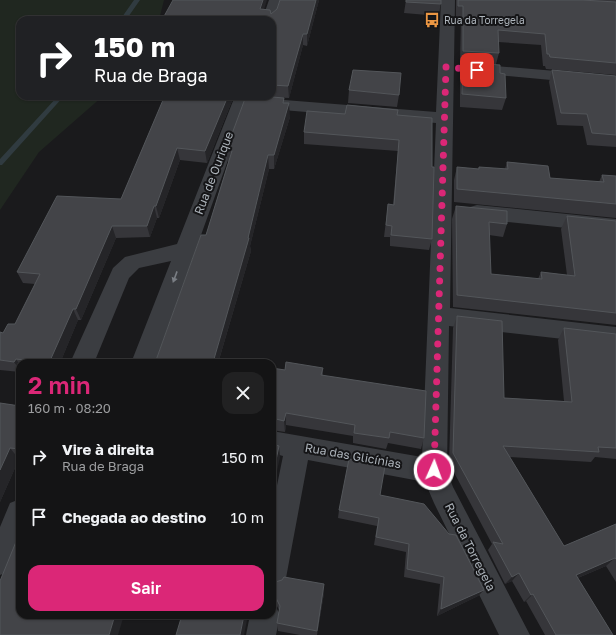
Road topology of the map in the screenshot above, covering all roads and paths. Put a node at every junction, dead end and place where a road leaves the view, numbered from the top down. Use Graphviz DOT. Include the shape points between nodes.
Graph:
graph roads {
  1 [pos="276,0"];
  2 [pos="448,0"];
  3 [pos="270,16"];
  4 [pos="446,67"];
  5 [pos="616,81"];
  6 [pos="242,100"];
  7 [pos="253,100"];
  8 [pos="443,118"];
  9 [pos="442,209"];
  10 [pos="616,226"];
  11 [pos="185,250"];
  12 [pos="439,316"];
  13 [pos="616,336"];
  14 [pos="84,359"];
  15 [pos="144,359"];
  16 [pos="276,443"];
  17 [pos="298,446"];
  18 [pos="434,470"];
  19 [pos="16,522"];
  20 [pos="276,558"];
  21 [pos="0,561"];
  22 [pos="264,619"];
  23 [pos="261,635"];
  24 [pos="515,635"];
  1 -- 3 [label="street"];
  2 -- 4 [label="street, Rua da Torregela"];
  4 -- 5 [label="street"];
  4 -- 8 [label="street, Rua da Torregela"];
  6 -- 11 [label="street, Rua de Ourique"];
  7 -- 8 [label="street"];
  8 -- 9 [label="street, Rua da Torregela"];
  9 -- 10 [label="street"];
  9 -- 12 [label="street, Rua da Torregela"];
  11 -- 14 [label="street" via="132,262 120,274"];
  11 -- 15 [label="street, Rua de Ourique, one-way"];
  12 -- 13 [label="street"];
  12 -- 18 [label="street, Rua da Torregela"];
  16 -- 17 [label="street, Rua das Glicínias"];
  17 -- 18 [label="street, Rua das Glicínias"];
  17 -- 20 [label="street"];
  18 -- 24 [label="street, Rua da Torregela" via="443,494"];
  19 -- 21 [label="street"];
  22 -- 23 [label="street"];
}
